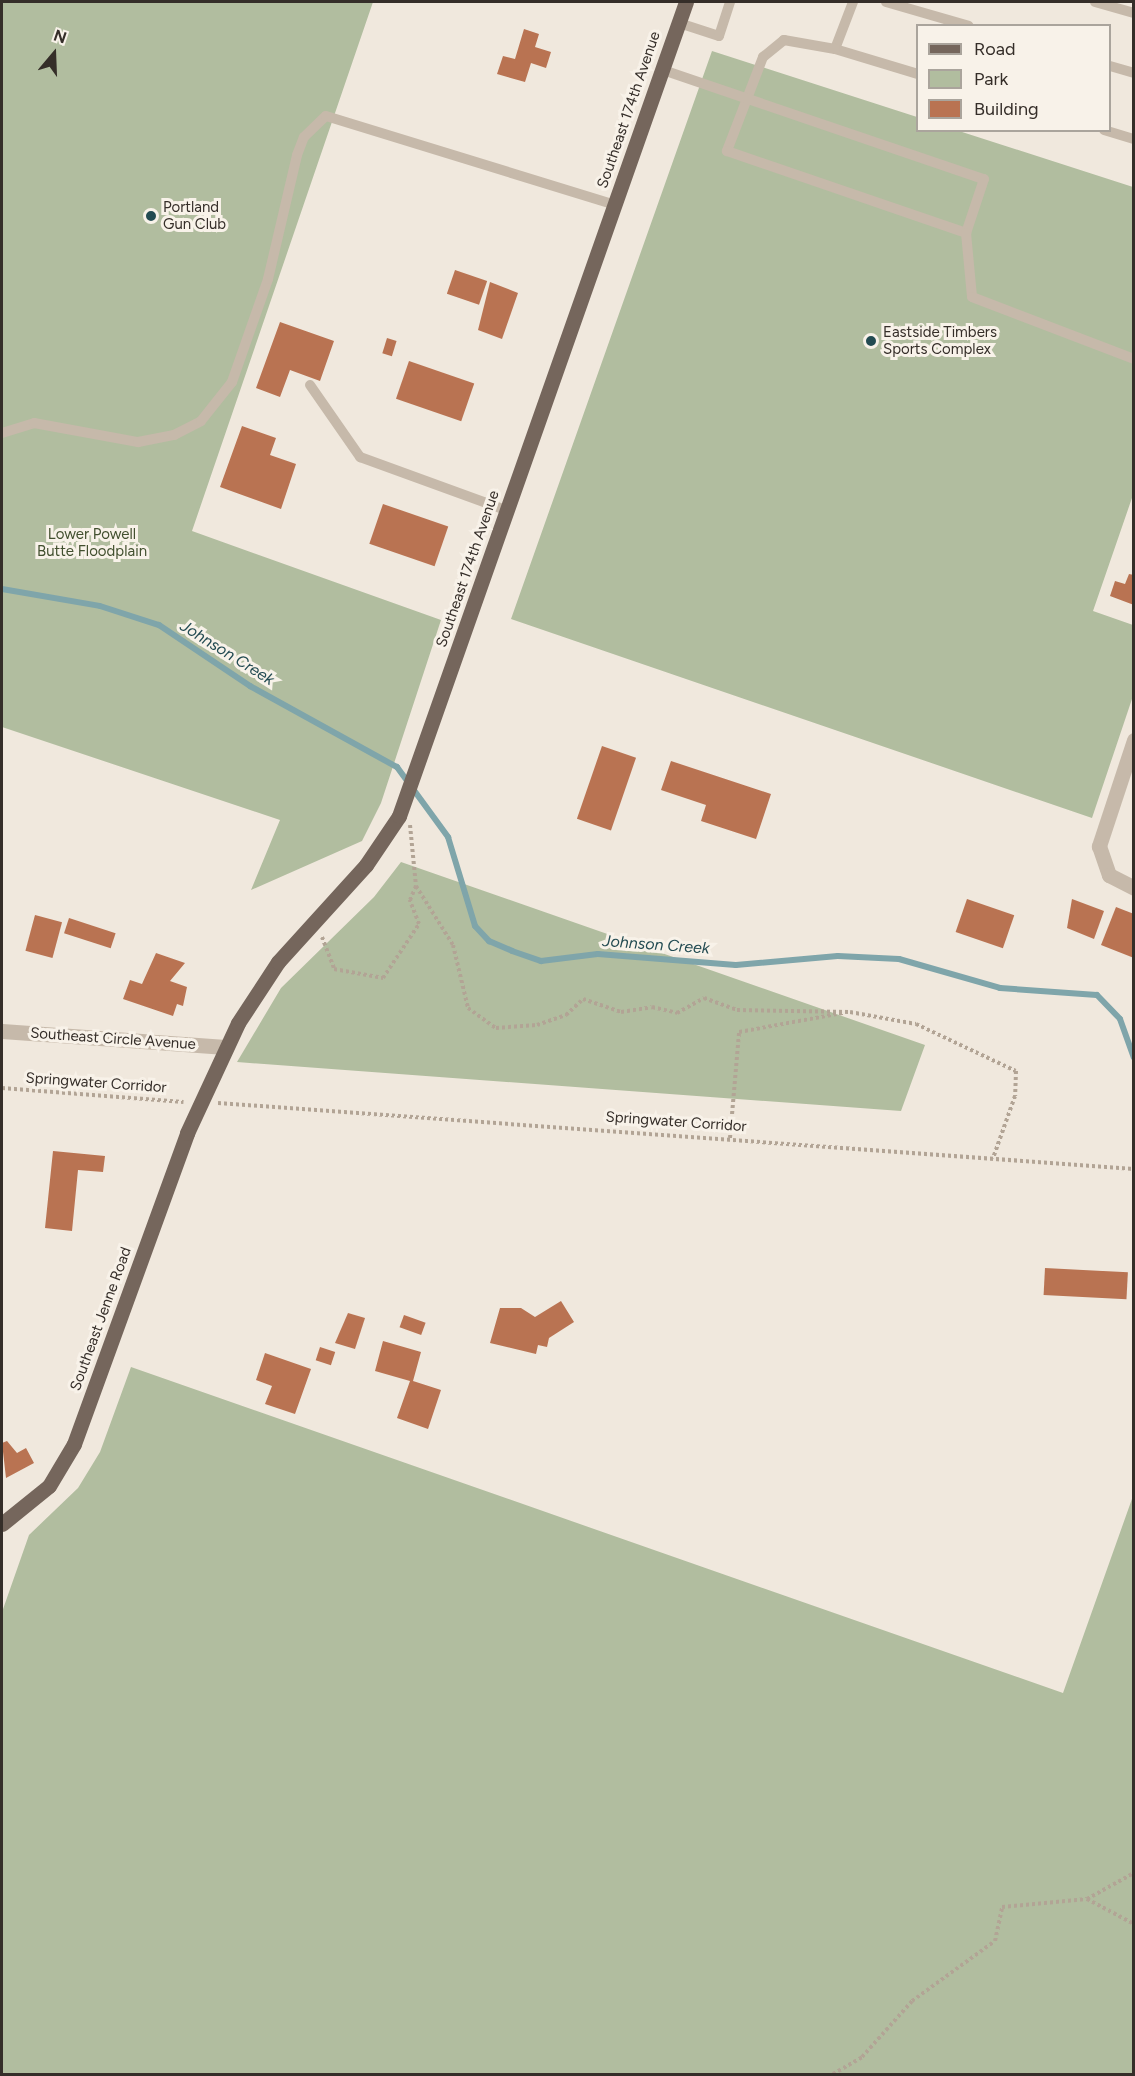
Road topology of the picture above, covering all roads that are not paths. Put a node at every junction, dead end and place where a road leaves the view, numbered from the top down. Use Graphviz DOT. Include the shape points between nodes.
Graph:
graph roads {
  1 [pos="686,2"];
  2 [pos="730,2"];
  3 [pos="853,2"];
  4 [pos="886,2"];
  5 [pos="1095,2"];
  6 [pos="1134,13"];
  7 [pos="679,23"];
  8 [pos="962,24"];
  9 [pos="835,49"];
  10 [pos="1111,66"];
  11 [pos="663,70"];
  12 [pos="916,73"];
  13 [pos="1134,73"];
  14 [pos="746,98"];
  15 [pos="1110,132"];
  16 [pos="1134,140"];
  17 [pos="615,206"];
  18 [pos="966,233"];
  19 [pos="1134,359"];
  20 [pos="310,385"];
  21 [pos="2,433"];
  22 [pos="508,511"];
  23 [pos="1134,740"];
  24 [pos="1134,888"];
  25 [pos="2,1031"];
  26 [pos="225,1047"];
  27 [pos="194,1102"];
  28 [pos="2,1524"];
  1 -- 7 [label="main road, Southeast 174th Avenue"];
  2 -- 7 [label="lane" via="719,36"];
  3 -- 9 [label="lane"];
  4 -- 8 [label="lane"];
  5 -- 6 [label="lane"];
  7 -- 11 [label="main road, Southeast 174th Avenue"];
  9 -- 12 [label="lane"];
  9 -- 14 [label="lane" via="784,40 763,57"];
  10 -- 13 [label="lane"];
  11 -- 14 [label="lane"];
  11 -- 17 [label="main road, Southeast 174th Avenue"];
  14 -- 18 [label="lane" via="984,179"];
  14 -- 18 [label="lane" via="727,151"];
  15 -- 16 [label="lane"];
  17 -- 21 [label="lane" via="326,116 304,137 297,155 268,279 232,382 201,421 174,435 138,442 34,423"];
  17 -- 22 [label="main road, Southeast 174th Avenue"];
  18 -- 19 [label="lane" via="970,292 978,302"];
  20 -- 22 [label="lane" via="360,457"];
  22 -- 26 [label="main road, Southeast 174th Avenue" via="399,816 366,865 262,983"];
  23 -- 24 [label="street" via="1099,846 1109,875"];
  25 -- 26 [label="street, Southeast Circle Avenue"];
  26 -- 27 [label="main road, Southeast 174th Avenue"];
  27 -- 28 [label="main road, Southeast Jenne Road" via="74,1444 49,1486"];
}
